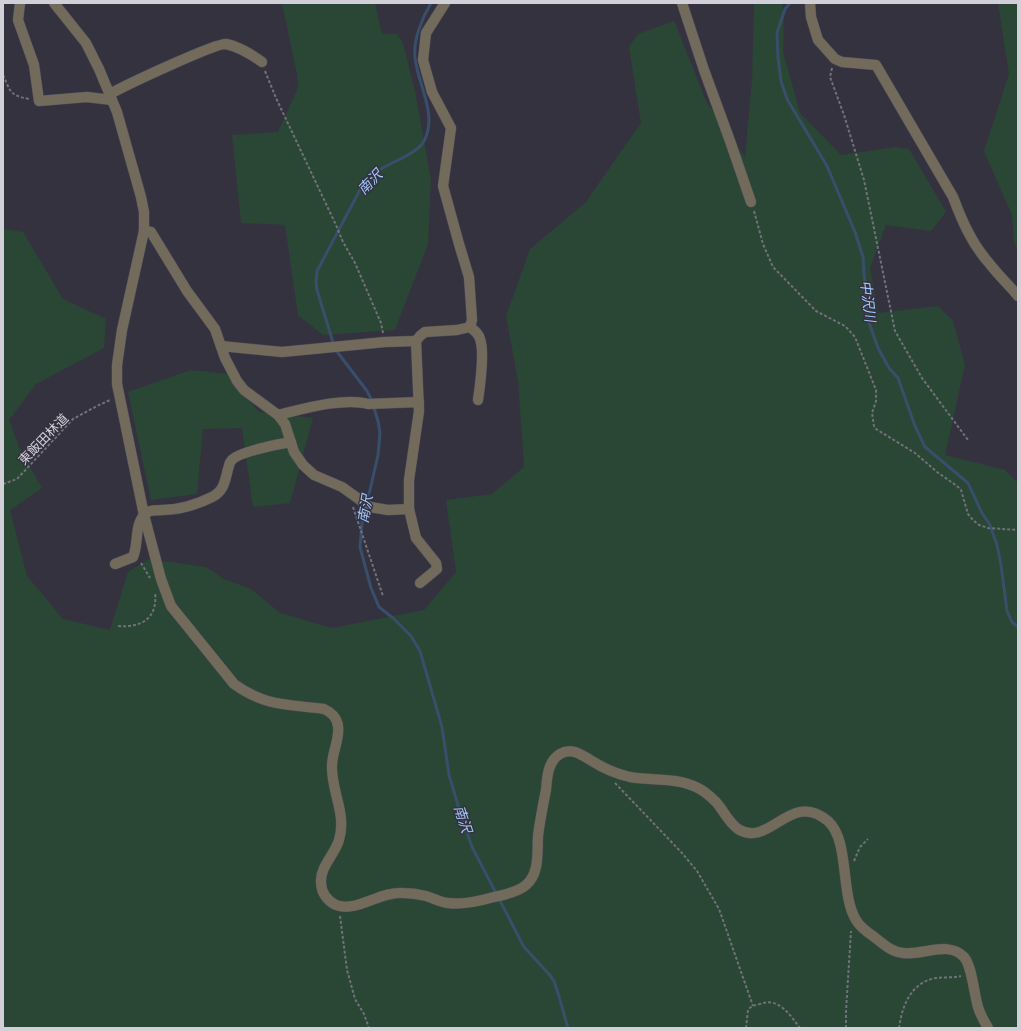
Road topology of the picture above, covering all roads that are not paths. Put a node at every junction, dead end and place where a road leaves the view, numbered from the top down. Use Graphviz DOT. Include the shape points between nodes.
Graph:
graph roads {
  1 [pos="20,3"];
  2 [pos="54,3"];
  3 [pos="445,3"];
  4 [pos="682,3"];
  5 [pos="810,3"];
  6 [pos="262,62"];
  7 [pos="111,97"];
  8 [pos="751,202"];
  9 [pos="144,231"];
  10 [pos="1018,296"];
  11 [pos="470,327"];
  12 [pos="416,341"];
  13 [pos="222,346"];
  14 [pos="478,400"];
  15 [pos="419,402"];
  16 [pos="278,415"];
  17 [pos="291,442"];
  18 [pos="409,509"];
  19 [pos="144,514"];
  20 [pos="115,564"];
  21 [pos="420,583"];
  22 [pos="988,1028"];
  1 -- 7 [label="street" via="18,20 34,65 39,101"];
  2 -- 7 [label="street" via="86,43"];
  3 -- 11 [label="street" via="426,33 424,60 432,92 451,128 443,186 470,277"];
  4 -- 8 [label="street"];
  5 -- 10 [label="street" via="818,40 834,59 876,66 953,197 974,244"];
  6 -- 7 [label="street" via="249,52 225,44 194,55"];
  7 -- 9 [label="street" via="141,197"];
  9 -- 13 [label="street" via="151,232 215,329"];
  9 -- 19 [label="street" via="122,330 117,365 119,397"];
  11 -- 12 [label="street" via="425,332"];
  11 -- 14 [label="street" via="478,335 482,346 482,378"];
  12 -- 13 [label="street" via="282,352"];
  12 -- 15 [label="street"];
  13 -- 16 [label="street" via="225,358 244,390"];
  15 -- 16 [label="street" via="350,402"];
  15 -- 18 [label="street" via="409,480"];
  16 -- 17 [label="street" via="285,424"];
  17 -- 18 [label="street" via="296,457 314,475 342,487 370,506 388,510"];
  17 -- 19 [label="street" via="234,457 230,461 224,485 213,496 185,507 149,511"];
  18 -- 21 [label="street" via="416,538 436,563 437,569"];
  19 -- 20 [label="street" via="139,522 132,557"];
  19 -- 22 [label="street" via="171,606 234,684 261,700 324,709 335,717 338,735 332,776 342,816 342,827 321,880 323,893 338,906 347,907 394,892 422,895 450,903 465,903 506,894 527,885 535,870 548,773 558,755 572,751 627,776 674,780 701,789 717,803 736,828 745,832 762,832 793,813 819,815 833,827 838,836 851,908 857,922 896,952 904,954 942,949 957,952 968,964 978,1007"];
}
